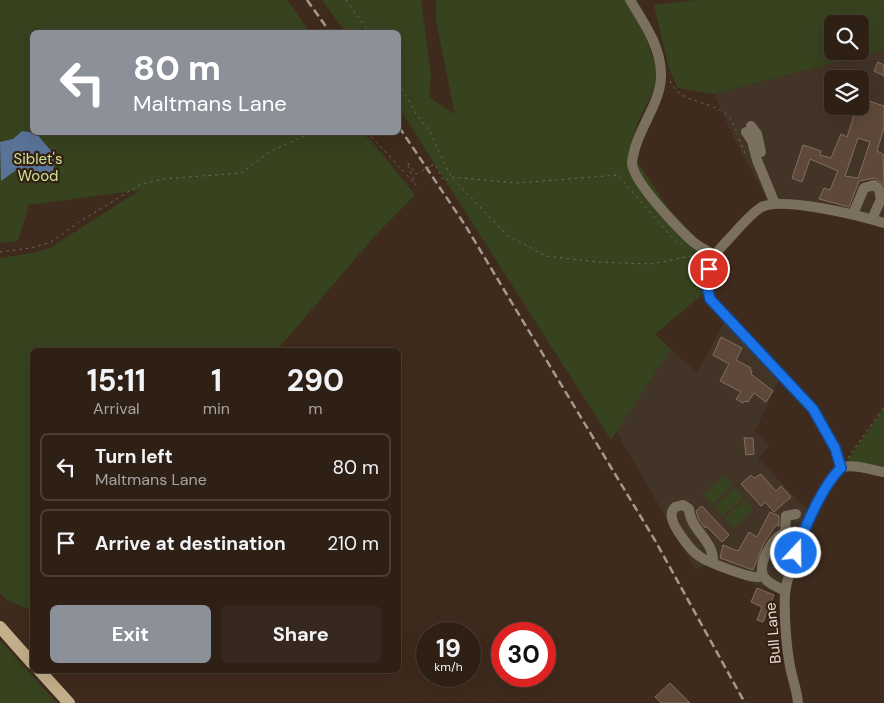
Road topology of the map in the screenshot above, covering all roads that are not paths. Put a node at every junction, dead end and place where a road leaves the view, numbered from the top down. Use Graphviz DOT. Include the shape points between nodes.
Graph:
graph roads {
  1 [pos="630,0"];
  2 [pos="749,129"];
  3 [pos="775,204"];
  4 [pos="853,214"];
  5 [pos="872,219"];
  6 [pos="884,223"];
  7 [pos="715,255"];
  8 [pos="841,468"];
  9 [pos="884,472"];
  10 [pos="796,514"];
  11 [pos="785,533"];
  12 [pos="801,536"];
  13 [pos="713,562"];
  14 [pos="762,573"];
  15 [pos="785,591"];
  16 [pos="0,627"];
  17 [pos="30,661"];
  18 [pos="42,673"];
  19 [pos="68,703"];
  20 [pos="798,703"];
  1 -- 7 [label="street" via="647,26 661,75 657,96 638,138 632,164 637,178 671,219 693,242"];
  2 -- 3 [label="street"];
  3 -- 4 [label="street"];
  3 -- 7 [label="street" via="760,208"];
  4 -- 5 [label="street"];
  4 -- 5 [label="street" via="864,188 874,185 881,195"];
  5 -- 6 [label="street"];
  7 -- 8 [label="street" via="706,282 710,299 813,409 835,448"];
  8 -- 9 [label="street" via="856,466"];
  8 -- 12 [label="street, Bull Lane" via="832,476"];
  10 -- 11 [label="street" via="786,516"];
  11 -- 12 [label="street"];
  11 -- 14 [label="street" via="775,539 766,554"];
  12 -- 15 [label="street, Bull Lane"];
  13 -- 13 [label="street" via="695,554 678,530 671,515 678,505 687,506 691,521 711,548"];
  13 -- 14 [label="street" via="748,577 758,578"];
  14 -- 15 [label="street" via="768,581"];
  15 -- 20 [label="street, Bull Lane" via="790,665"];
  16 -- 17 [label="main road"];
  18 -- 19 [label="main road"];
}
